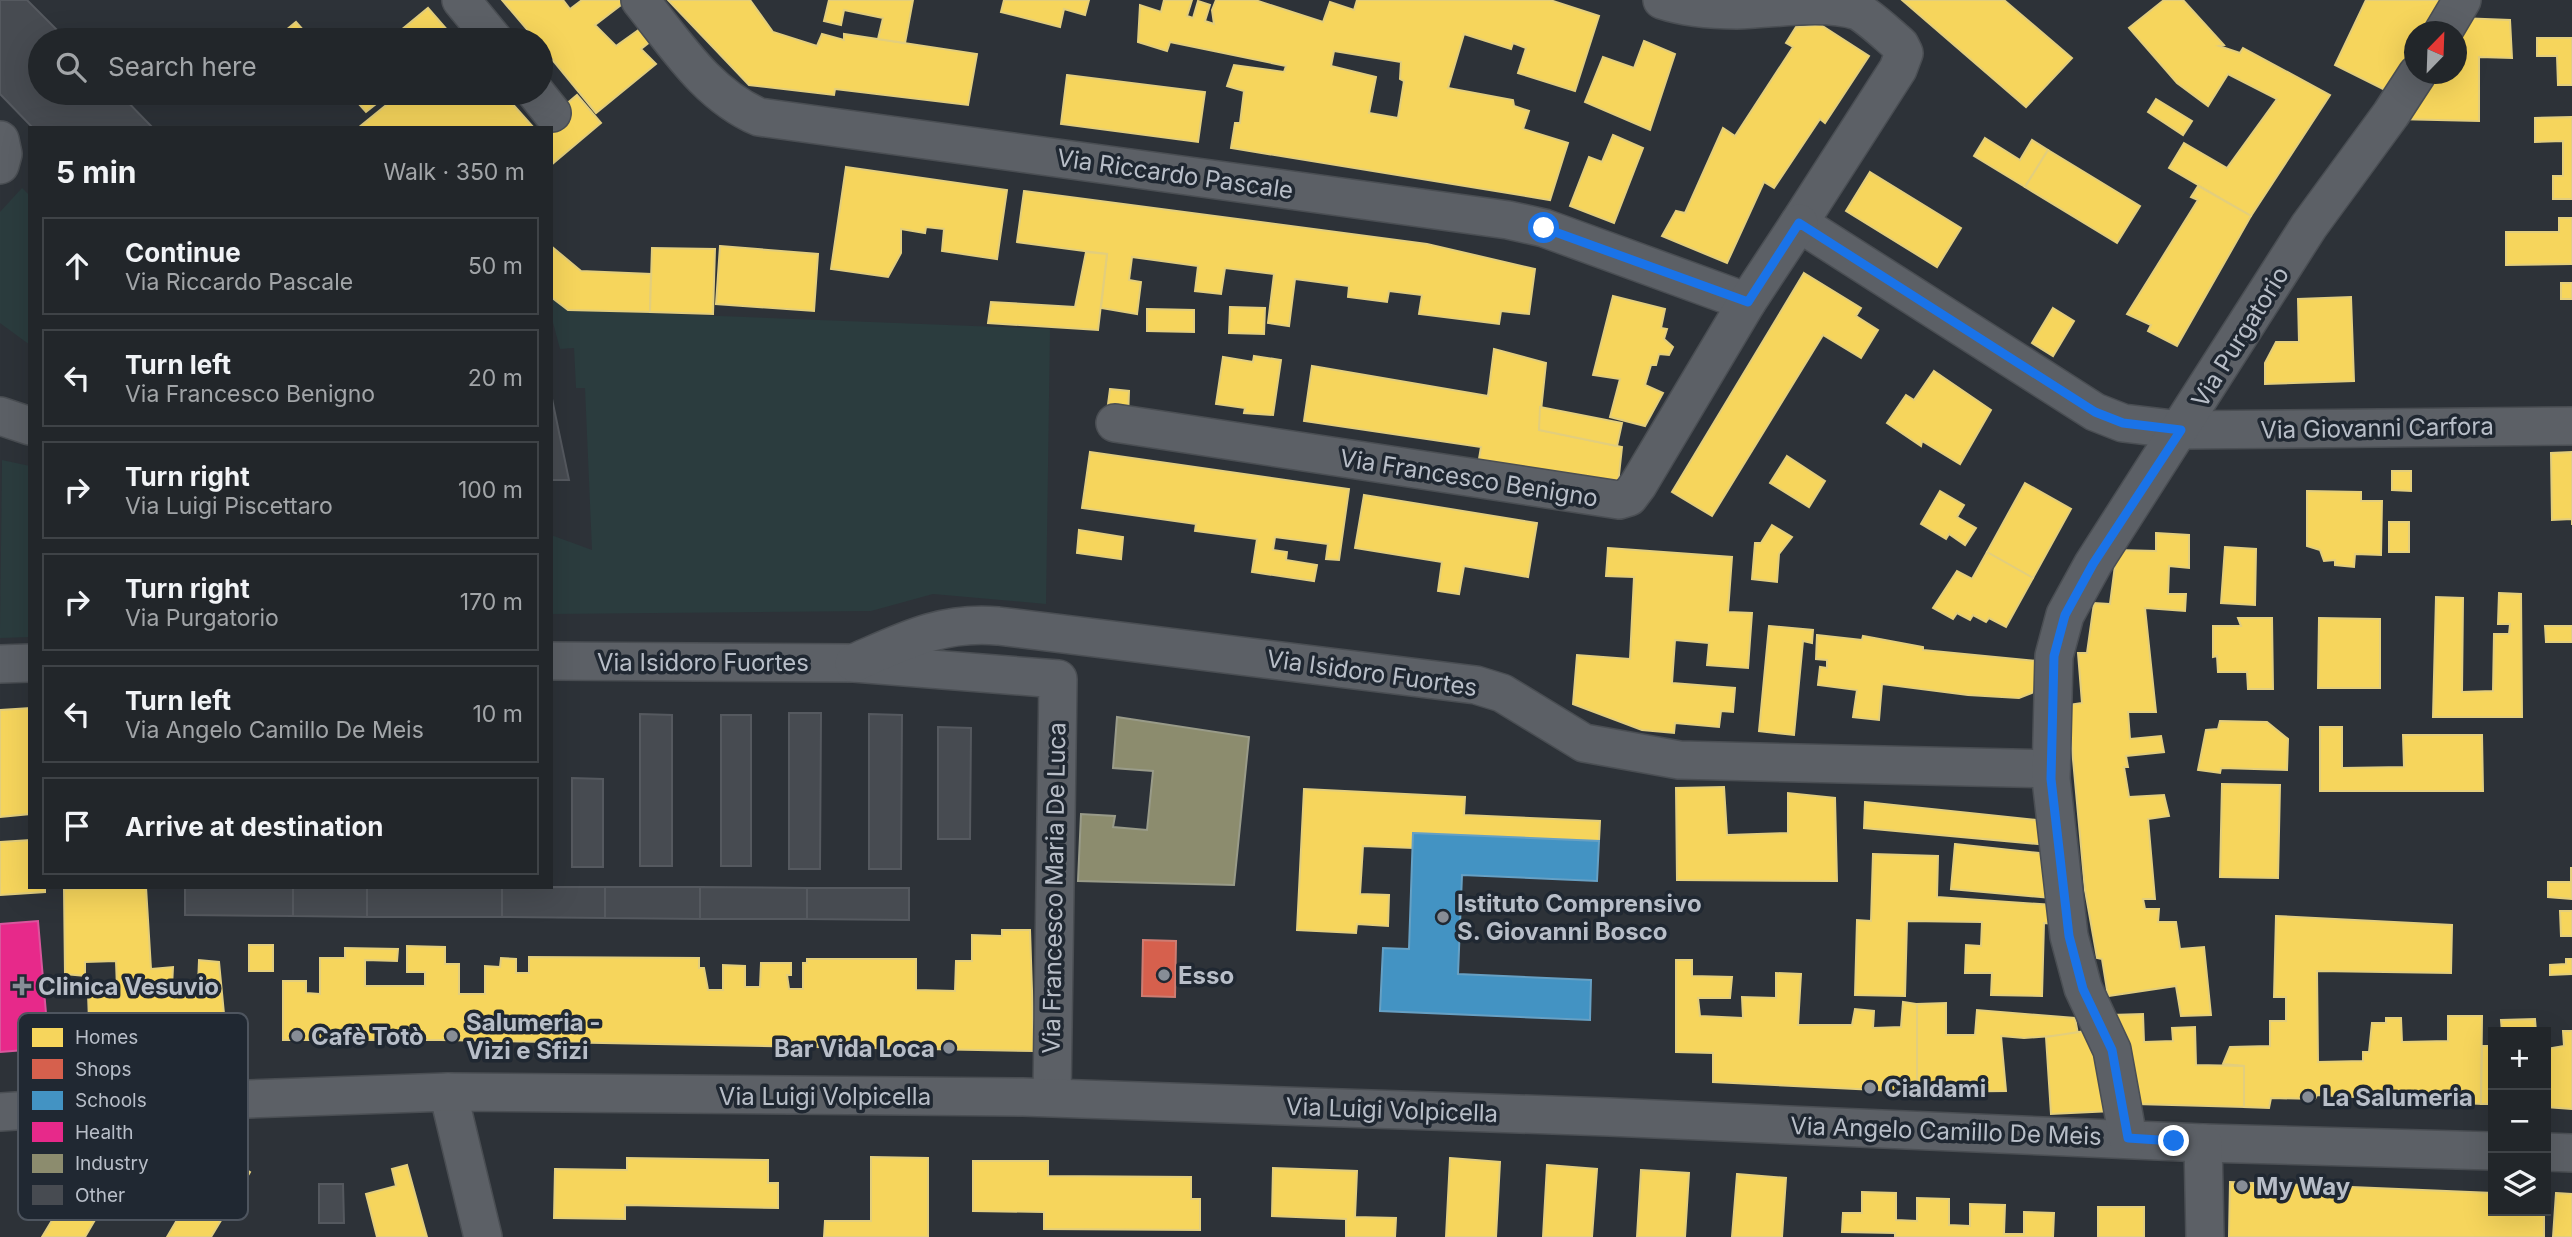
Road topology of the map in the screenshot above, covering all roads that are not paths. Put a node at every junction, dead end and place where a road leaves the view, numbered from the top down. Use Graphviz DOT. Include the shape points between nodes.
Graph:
graph roads {
  1 [pos="461,0"];
  2 [pos="640,0"];
  3 [pos="1662,0"];
  4 [pos="2462,0"];
  5 [pos="1836,2"];
  6 [pos="1709,4"];
  7 [pos="2450,21"];
  8 [pos="484,28"];
  9 [pos="2410,84"];
  10 [pos="0,140"];
  11 [pos="0,165"];
  12 [pos="1799,223"];
  13 [pos="1748,302"];
  14 [pos="0,416"];
  15 [pos="1115,423"];
  16 [pos="28,425"];
  17 [pos="2572,426"];
  18 [pos="2181,430"];
  19 [pos="553,661"];
  20 [pos="28,663"];
  21 [pos="854,663"];
  22 [pos="0,664"];
  23 [pos="1058,679"];
  24 [pos="2051,769"];
  25 [pos="448,1092"];
  26 [pos="1052,1097"];
  27 [pos="248,1098"];
  28 [pos="18,1111"];
  29 [pos="0,1112"];
  30 [pos="1650,1119"];
  31 [pos="2128,1138"];
  32 [pos="2203,1143"];
  33 [pos="2488,1151"];
  34 [pos="2551,1152"];
  35 [pos="2572,1153"];
  36 [pos="483,1237"];
  37 [pos="2205,1237"];
  1 -- 8 [label="street"];
  2 -- 13 [label="street, Via Riccardo Pascale" via="711,87 759,117 1508,220 1544,228"];
  3 -- 6 [label="street"];
  4 -- 7 [label="street"];
  5 -- 6 [label="street" via="1739,10"];
  5 -- 12 [label="street, Via Francesco Benigno" via="1858,10 1900,45 1903,53 1898,69"];
  9 -- 18 [label="street, Via Purgatorio" via="2309,226"];
  10 -- 11 [label="street"];
  12 -- 13 [label="street, Via Francesco Benigno"];
  12 -- 18 [label="street, Via Giovanni Carfora" via="2095,412 2123,423"];
  13 -- 15 [label="street, Via Francesco Benigno" via="1638,485 1629,497 1619,500"];
  14 -- 16 [label="street"];
  17 -- 18 [label="street, Via Giovanni Carfora"];
  18 -- 24 [label="street, Via Purgatorio" via="2065,615 2054,656"];
  19 -- 21 [label="street, Via Isidoro Fuortes"];
  20 -- 22 [label="street"];
  21 -- 23 [label="street, Via Isidoro Fuortes"];
  21 -- 24 [label="street, Via Isidoro Fuortes" via="941,627 998,625 1476,685 1502,693 1584,743 1679,760"];
  23 -- 26 [label="street, Via Francesco Maria De Luca"];
  24 -- 31 [label="street, Via Purgatorio" via="2069,936 2083,989 2112,1050"];
  25 -- 26 [label="street, Via Luigi Volpicella"];
  25 -- 27 [label="street, Via Luigi Volpicella"];
  25 -- 36 [label="street"];
  26 -- 30 [label="street, Via Luigi Volpicella"];
  28 -- 29 [label="street, Via Luigi Volpicella"];
  30 -- 31 [label="street, Via Angelo Camillo De Meis"];
  31 -- 32 [label="street, Via Angelo Camillo De Meis"];
  32 -- 33 [label="street, Via Angelo Camillo De Meis"];
  32 -- 37 [label="street"];
  34 -- 35 [label="street"];
}
